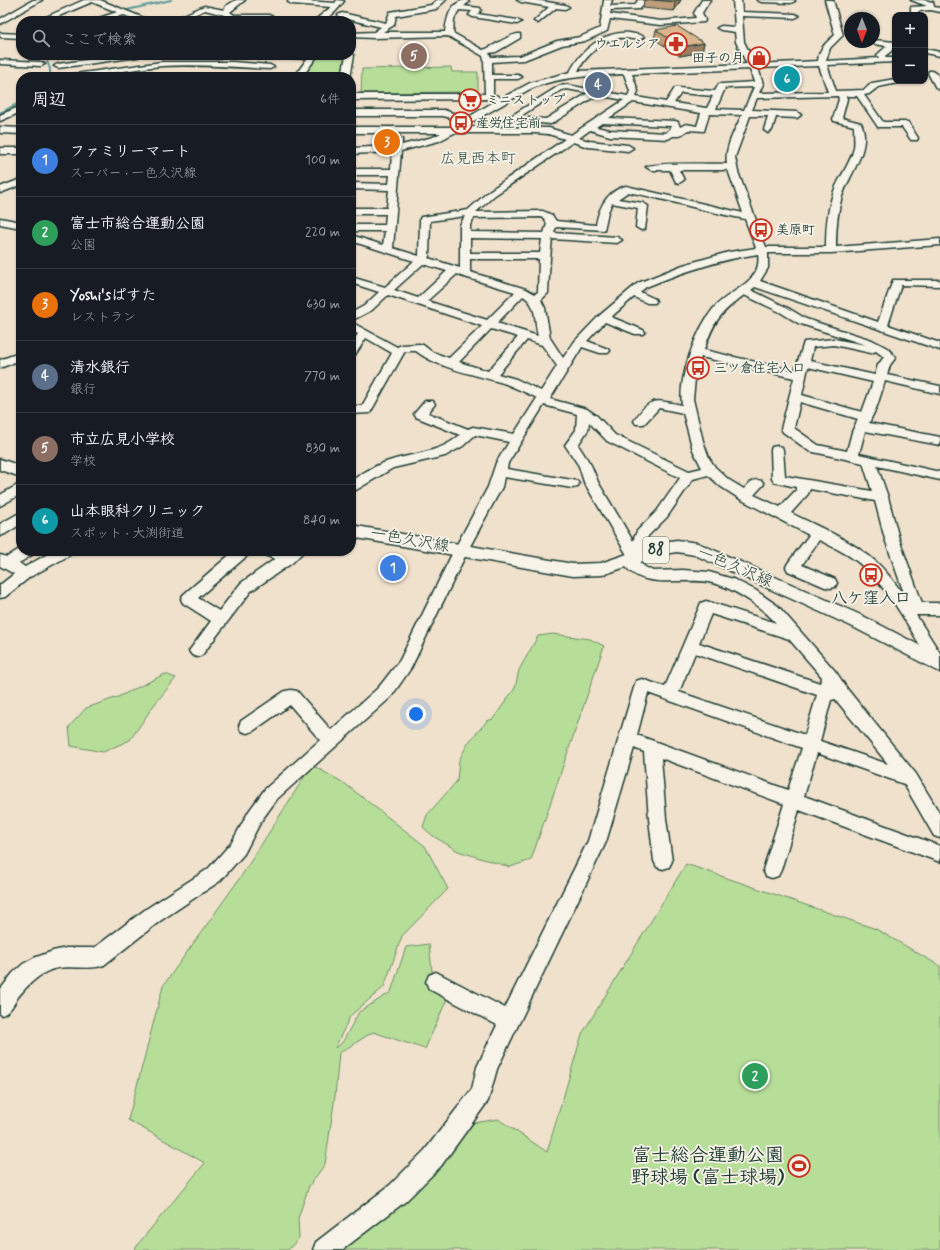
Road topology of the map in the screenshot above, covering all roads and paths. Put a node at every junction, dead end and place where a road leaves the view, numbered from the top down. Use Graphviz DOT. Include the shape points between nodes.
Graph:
graph roads {
  1 [pos="38,0"];
  2 [pos="90,0"];
  3 [pos="94,0"];
  4 [pos="241,0"];
  5 [pos="442,0"];
  6 [pos="468,0"];
  7 [pos="642,0"];
  8 [pos="706,0"];
  9 [pos="737,0"];
  10 [pos="761,0"];
  11 [pos="829,0"];
  12 [pos="915,0"];
  13 [pos="292,2"];
  14 [pos="525,2"];
  15 [pos="791,2"];
  16 [pos="302,3"];
  17 [pos="339,3"];
  18 [pos="554,6"];
  19 [pos="606,6"];
  20 [pos="456,7"];
  21 [pos="565,7"];
  22 [pos="931,8"];
  23 [pos="940,10"];
  24 [pos="0,11"];
  25 [pos="125,12"];
  26 [pos="331,12"];
  27 [pos="671,12"];
  28 [pos="914,12"];
  29 [pos="226,13"];
  30 [pos="16,14"];
  31 [pos="738,14"];
  32 [pos="342,15"];
  33 [pos="53,16"];
  34 [pos="111,16"];
  35 [pos="135,16"];
  36 [pos="186,16"];
  37 [pos="232,16"];
  38 [pos="325,16"];
  39 [pos="346,16"];
  40 [pos="795,16"];
  41 [pos="356,18"];
  42 [pos="538,21"];
  43 [pos="0,22"];
  44 [pos="517,22"];
  45 [pos="667,22"];
  46 [pos="387,26"];
  47 [pos="721,28"];
  48 [pos="739,30"];
  49 [pos="16,34"];
  50 [pos="449,34"];
  51 [pos="0,35"];
  52 [pos="356,35"];
  53 [pos="374,36"];
  54 [pos="517,36"];
  55 [pos="640,37"];
  56 [pos="880,43"];
  57 [pos="892,45"];
  58 [pos="892,47"];
  59 [pos="481,52"];
  60 [pos="928,52"];
  61 [pos="940,54"];
  62 [pos="940,58"];
  63 [pos="928,59"];
  64 [pos="41,60"];
  65 [pos="56,60"];
  66 [pos="102,60"];
  67 [pos="163,60"];
  68 [pos="276,60"];
  69 [pos="310,60"];
  70 [pos="349,60"];
  71 [pos="488,60"];
  72 [pos="892,60"];
  73 [pos="884,61"];
  74 [pos="0,62"];
  75 [pos="42,64"];
  76 [pos="822,64"];
  77 [pos="58,66"];
  78 [pos="270,67"];
  79 [pos="752,67"];
  80 [pos="162,68"];
  81 [pos="940,68"];
  82 [pos="42,72"];
  83 [pos="59,72"];
  84 [pos="120,72"];
  85 [pos="266,72"];
  86 [pos="302,72"];
  87 [pos="347,72"];
  88 [pos="627,72"];
  89 [pos="574,74"];
  90 [pos="929,74"];
  91 [pos="489,77"];
  92 [pos="518,77"];
  93 [pos="892,82"];
  94 [pos="759,84"];
  95 [pos="940,88"];
  96 [pos="594,93"];
  97 [pos="859,93"];
  98 [pos="718,94"];
  99 [pos="838,94"];
  100 [pos="755,95"];
  101 [pos="356,96"];
  102 [pos="489,96"];
  103 [pos="631,99"];
  104 [pos="504,100"];
  105 [pos="669,106"];
  106 [pos="16,111"];
  107 [pos="708,111"];
  108 [pos="356,113"];
  109 [pos="746,113"];
  110 [pos="773,114"];
  111 [pos="797,115"];
  112 [pos="0,118"];
  113 [pos="600,120"];
  114 [pos="469,121"];
  115 [pos="588,127"];
  116 [pos="0,130"];
  117 [pos="16,130"];
  118 [pos="356,130"];
  119 [pos="399,130"];
  120 [pos="453,130"];
  121 [pos="768,130"];
  122 [pos="676,134"];
  123 [pos="914,138"];
  124 [pos="572,139"];
  125 [pos="628,148"];
  126 [pos="397,149"];
  127 [pos="0,151"];
  128 [pos="16,151"];
  129 [pos="356,151"];
  130 [pos="673,166"];
  131 [pos="651,167"];
  132 [pos="732,167"];
  133 [pos="356,172"];
  134 [pos="395,172"];
  135 [pos="679,180"];
  136 [pos="16,184"];
  137 [pos="356,186"];
  138 [pos="394,187"];
  139 [pos="0,190"];
  140 [pos="610,200"];
  141 [pos="356,211"];
  142 [pos="391,211"];
  143 [pos="470,213"];
  144 [pos="751,217"];
  145 [pos="0,221"];
  146 [pos="16,224"];
  147 [pos="552,224"];
  148 [pos="641,227"];
  149 [pos="356,228"];
  150 [pos="390,228"];
  151 [pos="465,236"];
  152 [pos="547,236"];
  153 [pos="617,240"];
  154 [pos="940,242"];
  155 [pos="356,243"];
  156 [pos="388,250"];
  157 [pos="762,250"];
  158 [pos="831,250"];
  159 [pos="465,256"];
  160 [pos="544,256"];
  161 [pos="421,260"];
  162 [pos="454,270"];
  163 [pos="465,274"];
  164 [pos="356,282"];
  165 [pos="752,282"];
  166 [pos="940,283"];
  167 [pos="742,290"];
  168 [pos="386,291"];
  169 [pos="522,291"];
  170 [pos="633,293"];
  171 [pos="536,299"];
  172 [pos="651,301"];
  173 [pos="420,302"];
  174 [pos="356,315"];
  175 [pos="604,318"];
  176 [pos="489,325"];
  177 [pos="882,326"];
  178 [pos="356,329"];
  179 [pos="639,332"];
  180 [pos="364,333"];
  181 [pos="525,336"];
  182 [pos="580,342"];
  183 [pos="547,343"];
  184 [pos="356,345"];
  185 [pos="940,347"];
  186 [pos="871,350"];
  187 [pos="604,351"];
  188 [pos="398,352"];
  189 [pos="697,352"];
  190 [pos="16,358"];
  191 [pos="451,363"];
  192 [pos="804,363"];
  193 [pos="0,364"];
  194 [pos="563,366"];
  195 [pos="490,375"];
  196 [pos="801,376"];
  197 [pos="880,378"];
  198 [pos="940,390"];
  199 [pos="796,397"];
  200 [pos="543,399"];
  201 [pos="429,404"];
  202 [pos="356,410"];
  203 [pos="690,410"];
  204 [pos="583,412"];
  205 [pos="640,421"];
  206 [pos="863,422"];
  207 [pos="469,434"];
  208 [pos="518,439"];
  209 [pos="932,441"];
  210 [pos="777,450"];
  211 [pos="852,456"];
  212 [pos="868,460"];
  213 [pos="0,464"];
  214 [pos="16,470"];
  215 [pos="711,470"];
  216 [pos="499,472"];
  217 [pos="688,476"];
  218 [pos="940,476"];
  219 [pos="803,483"];
  220 [pos="572,484"];
  221 [pos="757,484"];
  222 [pos="356,485"];
  223 [pos="16,491"];
  224 [pos="745,496"];
  225 [pos="881,497"];
  226 [pos="0,501"];
  227 [pos="782,514"];
  228 [pos="16,520"];
  229 [pos="0,531"];
  230 [pos="356,532"];
  231 [pos="817,532"];
  232 [pos="461,550"];
  233 [pos="16,556"];
  234 [pos="56,556"];
  235 [pos="237,556"];
  236 [pos="291,556"];
  237 [pos="631,558"];
  238 [pos="3,562"];
  239 [pos="25,573"];
  240 [pos="830,583"];
  241 [pos="0,593"];
  242 [pos="940,608"];
  243 [pos="910,609"];
  244 [pos="221,620"];
  245 [pos="796,635"];
  246 [pos="691,646"];
  247 [pos="197,652"];
  248 [pos="940,665"];
  249 [pos="830,676"];
  250 [pos="824,692"];
  251 [pos="670,695"];
  252 [pos="842,695"];
  253 [pos="247,726"];
  254 [pos="628,739"];
  255 [pos="331,741"];
  256 [pos="811,745"];
  257 [pos="652,748"];
  258 [pos="910,779"];
  259 [pos="793,800"];
  260 [pos="940,830"];
  261 [pos="940,854"];
  262 [pos="663,861"];
  263 [pos="772,870"];
  264 [pos="436,982"];
  265 [pos="2,1005"];
  266 [pos="510,1021"];
  267 [pos="324,1250"];
  1 -- 30 [label="street"];
  2 -- 33 [label="street"];
  3 -- 25 [label="street"];
  4 -- 29 [label="street"];
  5 -- 46 [label="street" via="433,7 393,14 391,23"];
  6 -- 20 [label="street"];
  7 -- 19 [label="street" via="637,7"];
  8 -- 45 [label="street" via="694,13 701,20"];
  9 -- 31 [label="street"];
  10 -- 15 [label="street"];
  11 -- 76 [label="street" via="842,35 825,49"];
  12 -- 22 [label="street" via="930,4"];
  13 -- 16 [label="street"];
  14 -- 18 [label="street"];
  16 -- 17 [label="street"];
  16 -- 26 [label="street" via="295,9"];
  17 -- 26 [label="street"];
  18 -- 21 [label="street"];
  18 -- 42 [label="street"];
  19 -- 45 [label="street" via="661,23"];
  19 -- 71 [label="street" via="604,29 582,39 560,43 521,58"];
  20 -- 44 [label="street" via="477,10 473,15"];
  20 -- 50 [label="street" via="451,16"];
  22 -- 23 [label="street"];
  22 -- 28 [label="street" via="914,9"];
  24 -- 30 [label="street"];
  25 -- 34 [label="street"];
  25 -- 35 [label="street"];
  26 -- 38 [label="street"];
  27 -- 45 [label="street"];
  29 -- 36 [label="street" via="204,8"];
  29 -- 37 [label="street"];
  30 -- 43 [label="street"];
  31 -- 40 [label="street"];
  31 -- 48 [label="street"];
  32 -- 39 [label="street"];
  41 -- 46 [label="street"];
  46 -- 53 [label="street"];
  47 -- 48 [label="street"];
  48 -- 79 [label="street" via="740,42"];
  49 -- 51 [label="street"];
  50 -- 53 [label="street"];
  50 -- 59 [label="street"];
  52 -- 53 [label="street"];
  54 -- 59 [label="street" via="493,50"];
  55 -- 89 [label="street" via="616,36 601,43 582,59"];
  56 -- 57 [label="street"];
  58 -- 73 [label="street" via="881,55"];
  59 -- 71 [label="street"];
  60 -- 61 [label="street"];
  62 -- 63 [label="street"];
  64 -- 75 [label="street"];
  65 -- 77 [label="street"];
  66 -- 77 [label="street"];
  67 -- 80 [label="street"];
  68 -- 78 [label="street"];
  69 -- 86 [label="street"];
  70 -- 87 [label="street"];
  71 -- 91 [label="street"];
  72 -- 73 [label="street"];
  73 -- 76 [label="street"];
  74 -- 75 [label="street"];
  75 -- 82 [label="street"];
  76 -- 79 [label="street"];
  76 -- 99 [label="street"];
  77 -- 83 [label="street"];
  78 -- 80 [label="street" via="233,64"];
  78 -- 85 [label="street"];
  79 -- 88 [label="street"];
  79 -- 94 [label="street"];
  80 -- 84 [label="street"];
  81 -- 90 [label="street"];
  88 -- 89 [label="street"];
  88 -- 103 [label="street" via="634,92"];
  89 -- 104 [label="street" via="536,82"];
  90 -- 95 [label="street"];
  91 -- 92 [label="street"];
  91 -- 102 [label="street"];
  93 -- 97 [label="street" via="875,85 866,92"];
  94 -- 98 [label="street" via="722,86"];
  94 -- 100 [label="street"];
  96 -- 96 [label="street" via="548,122 509,119 562,87"];
  96 -- 103 [label="street"];
  97 -- 99 [label="street"];
  97 -- 123 [label="street" via="881,126 905,124"];
  98 -- 105 [label="street" via="678,90"];
  98 -- 107 [label="street"];
  99 -- 100 [label="street"];
  99 -- 158 [label="street" via="843,99 837,119 858,125 859,141 835,207"];
  100 -- 109 [label="street"];
  101 -- 102 [label="street"];
  102 -- 104 [label="street"];
  103 -- 105 [label="street"];
  103 -- 113 [label="street"];
  104 -- 114 [label="street"];
  105 -- 107 [label="street"];
  106 -- 112 [label="street"];
  107 -- 109 [label="street"];
  107 -- 122 [label="street" via="701,129 686,127"];
  108 -- 114 [label="street" via="444,113"];
  109 -- 110 [label="street"];
  109 -- 132 [label="street" via="730,157"];
  110 -- 111 [label="street"];
  110 -- 121 [label="street"];
  113 -- 115 [label="street"];
  113 -- 115 [label="street" via="675,124 676,128 668,136 610,133"];
  114 -- 120 [label="street"];
  115 -- 124 [label="street"];
  116 -- 117 [label="street"];
  118 -- 119 [label="street"];
  119 -- 120 [label="street"];
  119 -- 126 [label="street"];
  120 -- 124 [label="street" via="549,131"];
  120 -- 126 [label="street" via="436,139"];
  124 -- 125 [label="street" via="588,144"];
  124 -- 143 [label="street" via="492,193"];
  126 -- 129 [label="street"];
  126 -- 134 [label="street"];
  127 -- 128 [label="street"];
  130 -- 131 [label="street"];
  130 -- 132 [label="street"];
  130 -- 135 [label="street"];
  132 -- 144 [label="street"];
  133 -- 134 [label="street"];
  134 -- 138 [label="street"];
  136 -- 139 [label="street"];
  137 -- 138 [label="street"];
  138 -- 142 [label="street"];
  140 -- 144 [label="street" via="626,189"];
  140 -- 147 [label="street" via="602,212 600,228"];
  140 -- 148 [label="street" via="643,206"];
  141 -- 142 [label="street"];
  142 -- 150 [label="street"];
  143 -- 147 [label="street" via="543,214 549,217"];
  143 -- 151 [label="street" via="465,225"];
  143 -- 161 [label="street" via="426,219 424,256"];
  144 -- 157 [label="street"];
  145 -- 146 [label="street"];
  147 -- 152 [label="street"];
  149 -- 150 [label="street"];
  150 -- 156 [label="street"];
  151 -- 152 [label="street"];
  151 -- 159 [label="street"];
  152 -- 153 [label="street"];
  152 -- 160 [label="street"];
  154 -- 158 [label="street"];
  155 -- 156 [label="street"];
  156 -- 161 [label="street"];
  157 -- 158 [label="street"];
  157 -- 165 [label="street" via="762,270"];
  157 -- 170 [label="street" via="729,255 687,267 642,285"];
  159 -- 160 [label="street"];
  159 -- 163 [label="street"];
  160 -- 171 [label="street" via="543,292"];
  161 -- 162 [label="street"];
  161 -- 168 [label="street"];
  162 -- 163 [label="street"];
  162 -- 173 [label="street"];
  163 -- 169 [label="street"];
  164 -- 168 [label="street"];
  165 -- 167 [label="street"];
  165 -- 177 [label="street"];
  166 -- 177 [label="street" via="897,282"];
  167 -- 189 [label="street" via="717,311"];
  167 -- 197 [label="street" via="802,321 859,339 883,350 890,357"];
  168 -- 173 [label="street"];
  168 -- 174 [label="street" via="368,308"];
  169 -- 171 [label="street"];
  169 -- 176 [label="street"];
  170 -- 172 [label="street"];
  170 -- 175 [label="street"];
  171 -- 183 [label="street"];
  173 -- 176 [label="street"];
  175 -- 179 [label="street"];
  175 -- 182 [label="street"];
  176 -- 181 [label="street"];
  176 -- 191 [label="street"];
  177 -- 185 [label="street"];
  178 -- 180 [label="street"];
  180 -- 184 [label="street"];
  180 -- 188 [label="street"];
  181 -- 183 [label="street"];
  181 -- 195 [label="street"];
  182 -- 187 [label="street"];
  182 -- 194 [label="street"];
  183 -- 194 [label="street"];
  186 -- 192 [label="street" via="834,342 808,344"];
  188 -- 191 [label="street" via="402,348 419,347 428,354"];
  188 -- 202 [label="street" via="366,410"];
  189 -- 196 [label="street"];
  189 -- 203 [label="street" via="688,382 687,399"];
  190 -- 193 [label="street"];
  191 -- 195 [label="street"];
  192 -- 196 [label="street"];
  192 -- 197 [label="street"];
  194 -- 200 [label="street"];
  195 -- 200 [label="street" via="512,382"];
  196 -- 199 [label="street"];
  197 -- 198 [label="street" via="926,390"];
  197 -- 206 [label="street"];
  199 -- 206 [label="street"];
  199 -- 211 [label="street" via="787,429 814,448"];
  200 -- 204 [label="street"];
  200 -- 208 [label="street"];
  201 -- 207 [label="street" via="420,414"];
  203 -- 205 [label="street" via="658,404 652,406"];
  203 -- 215 [label="street" via="700,449"];
  204 -- 217 [label="street" via="610,438"];
  204 -- 237 [label="street" via="582,430 572,446 585,464 591,482"];
  206 -- 209 [label="street" via="877,432"];
  206 -- 211 [label="street"];
  207 -- 208 [label="street" via="473,430"];
  207 -- 222 [label="street" via="459,443 440,453 389,465"];
  208 -- 216 [label="street"];
  210 -- 219 [label="street" via="779,479"];
  211 -- 212 [label="street"];
  212 -- 218 [label="street"];
  212 -- 225 [label="street"];
  213 -- 214 [label="main road"];
  215 -- 217 [label="street"];
  215 -- 224 [label="street" via="722,482"];
  216 -- 220 [label="street"];
  216 -- 232 [label="street" via="488,500"];
  217 -- 237 [label="street" via="662,514 642,534"];
  219 -- 225 [label="street"];
  219 -- 227 [label="street" via="803,491"];
  221 -- 224 [label="street"];
  223 -- 226 [label="street"];
  224 -- 227 [label="street"];
  225 -- 243 [label="street"];
  227 -- 231 [label="street"];
  228 -- 229 [label="street"];
  230 -- 232 [label="main road, 一色久沢線 / 88"];
  231 -- 240 [label="street" via="793,567"];
  231 -- 243 [label="street" via="847,547 866,561"];
  232 -- 237 [label="main road, 一色久沢線 / 88" via="573,570 602,569"];
  232 -- 255 [label="street" via="406,664 385,692"];
  233 -- 238 [label="street"];
  234 -- 239 [label="street"];
  235 -- 244 [label="street" via="188,599"];
  236 -- 244 [label="street" via="246,587"];
  237 -- 245 [label="street" via="640,571 651,576 709,577 728,583 773,610"];
  237 -- 248 [label="main road, 一色久沢線 / 88" via="662,548 677,546 698,549 857,621"];
  238 -- 239 [label="street"];
  239 -- 241 [label="street"];
  242 -- 243 [label="street"];
  243 -- 248 [label="street"];
  244 -- 247 [label="street"];
  245 -- 246 [label="street" via="706,607"];
  245 -- 249 [label="street"];
  246 -- 250 [label="street"];
  246 -- 251 [label="street"];
  249 -- 250 [label="street"];
  249 -- 252 [label="street"];
  250 -- 252 [label="street"];
  250 -- 256 [label="street"];
  251 -- 254 [label="street" via="642,685"];
  251 -- 256 [label="street"];
  252 -- 258 [label="street"];
  253 -- 255 [label="street" via="291,696"];
  254 -- 257 [label="street"];
  254 -- 266 [label="street" via="597,842"];
  255 -- 265 [label="street" via="271,794 255,816 238,848 214,875 153,915 97,958 65,958 49,961 31,969 16,983"];
  256 -- 258 [label="street"];
  256 -- 259 [label="street"];
  257 -- 259 [label="street"];
  257 -- 262 [label="street"];
  258 -- 260 [label="street"];
  259 -- 261 [label="street"];
  259 -- 263 [label="street"];
  264 -- 266 [label="street"];
  266 -- 267 [label="street" via="487,1067 482,1094 433,1158 398,1193"];
}
